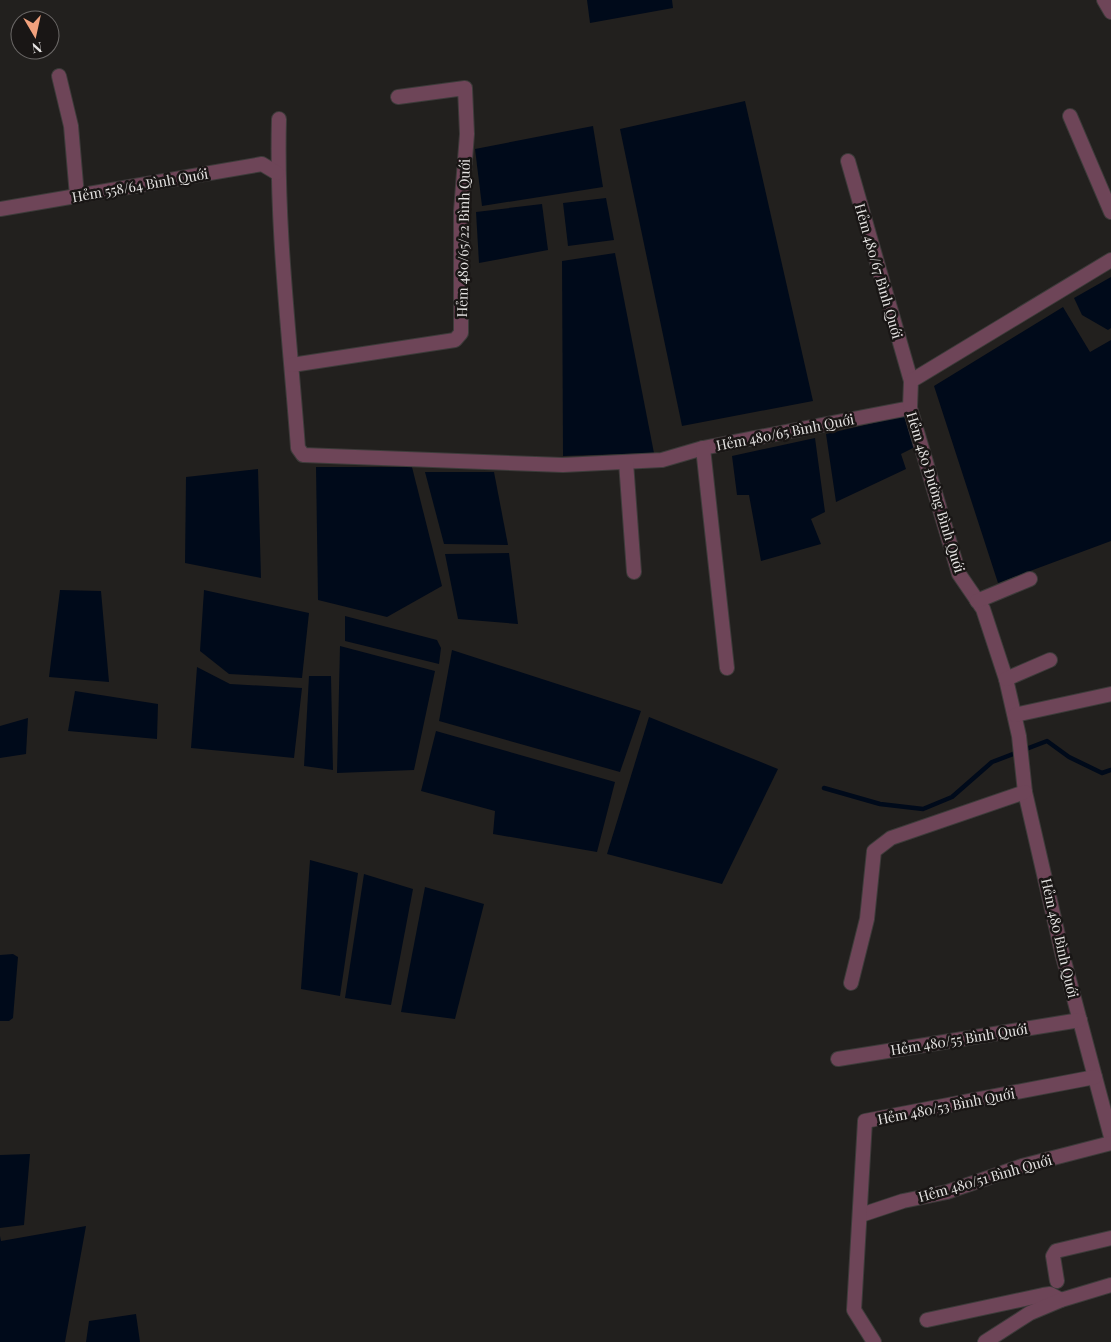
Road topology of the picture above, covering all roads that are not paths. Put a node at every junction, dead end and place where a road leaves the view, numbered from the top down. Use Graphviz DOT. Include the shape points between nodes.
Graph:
graph roads {
  1 [pos="1104,0"];
  2 [pos="1111,12"];
  3 [pos="59,76"];
  4 [pos="398,97"];
  5 [pos="1070,116"];
  6 [pos="279,119"];
  7 [pos="848,161"];
  8 [pos="277,173"];
  9 [pos="77,196"];
  10 [pos="0,209"];
  11 [pos="1111,212"];
  12 [pos="1111,260"];
  13 [pos="292,365"];
  14 [pos="911,381"];
  15 [pos="910,408"];
  16 [pos="703,448"];
  17 [pos="626,462"];
  18 [pos="634,572"];
  19 [pos="1030,579"];
  20 [pos="977,601"];
  21 [pos="1050,660"];
  22 [pos="727,668"];
  23 [pos="1006,679"];
  24 [pos="1111,694"];
  25 [pos="1015,714"];
  26 [pos="1019,736"];
  27 [pos="1025,792"];
  28 [pos="851,983"];
  29 [pos="1080,1020"];
  30 [pos="838,1059"];
  31 [pos="1095,1077"];
  32 [pos="1108,1115"];
  33 [pos="1111,1138"];
  34 [pos="1111,1144"];
  35 [pos="861,1215"];
  36 [pos="1111,1238"];
  37 [pos="1056,1281"];
  38 [pos="1111,1285"];
  39 [pos="1061,1300"];
  40 [pos="927,1320"];
  41 [pos="874,1342"];
  42 [pos="985,1342"];
  1 -- 2 [label="street"];
  3 -- 9 [label="street" via="71,126"];
  4 -- 13 [label="street, Hẻm 480/65/22 Bình Quới" via="465,88 467,134 461,211 461,333 455,340"];
  5 -- 11 [label="street"];
  6 -- 8 [label="street"];
  7 -- 14 [label="street, Hẻm 480/67 Bình Quới"];
  8 -- 9 [label="street, Hẻm 558/64 Bình Quới" via="262,164"];
  8 -- 13 [label="street"];
  9 -- 10 [label="street, Hẻm 558/64 Bình Quới"];
  12 -- 14 [label="street"];
  13 -- 17 [label="street, Hẻm 480/65 Bình Quới" via="298,448 303,455 563,466"];
  14 -- 15 [label="street, Hẻm 480 Đường Bình Quới"];
  15 -- 16 [label="street, Hẻm 480/65 Bình Quới"];
  15 -- 20 [label="street, Hẻm 480 Đường Bình Quới" via="959,574"];
  16 -- 17 [label="street, Hẻm 480/65 Bình Quới" via="662,460"];
  16 -- 22 [label="street"];
  17 -- 18 [label="street"];
  19 -- 20 [label="street"];
  20 -- 23 [label="street, Hẻm 480 Đường Bình Quới" via="983,609"];
  21 -- 23 [label="street"];
  23 -- 25 [label="street, Hẻm 480 Đường Bình Quới"];
  24 -- 25 [label="street"];
  25 -- 26 [label="street, Hẻm 480 Đường Bình Quới"];
  26 -- 27 [label="street, Hẻm 480 Bình Quới"];
  27 -- 28 [label="street" via="891,838 874,850 867,919"];
  27 -- 29 [label="street, Hẻm 480 Bình Quới"];
  29 -- 30 [label="street, Hẻm 480/55 Bình Quới"];
  29 -- 31 [label="street, Hẻm 480 Bình Quới"];
  31 -- 32 [label="street, Hẻm 480 Bình Quới"];
  31 -- 35 [label="street, Hẻm 480/53 Bình Quới" via="865,1121"];
  32 -- 33 [label="street, Hẻm 480 Bình Quới"];
  34 -- 35 [label="street, Hẻm 480/51 Bình Quới" via="1022,1166 947,1192"];
  35 -- 41 [label="street, Hẻm 480/53 Bình Quới" via="854,1310"];
  36 -- 37 [label="street" via="1056,1251 1053,1256"];
  38 -- 39 [label="street"];
  39 -- 40 [label="street" via="1050,1294 1043,1295"];
  39 -- 42 [label="street" via="1030,1313"];
}
